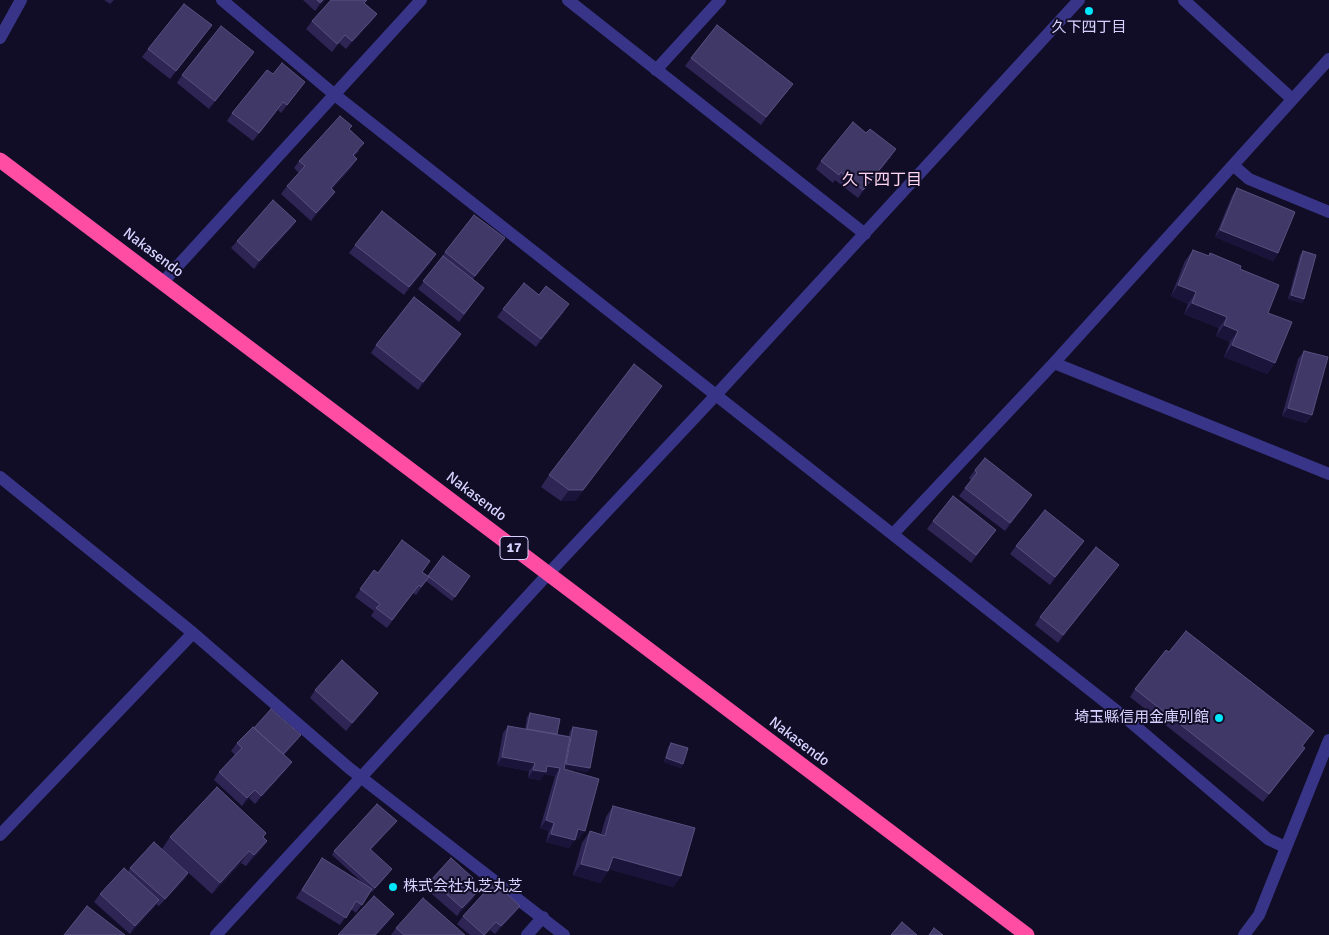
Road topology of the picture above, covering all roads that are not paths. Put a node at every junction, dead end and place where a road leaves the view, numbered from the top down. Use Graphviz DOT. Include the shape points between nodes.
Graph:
graph roads {
  1 [pos="21,0"];
  2 [pos="222,0"];
  3 [pos="421,0"];
  4 [pos="568,0"];
  5 [pos="720,0"];
  6 [pos="1079,0"];
  7 [pos="1184,0"];
  8 [pos="0,38"];
  9 [pos="1329,59"];
  10 [pos="656,70"];
  11 [pos="334,95"];
  12 [pos="1292,98"];
  13 [pos="0,160"];
  14 [pos="1234,166"];
  15 [pos="1329,212"];
  16 [pos="864,234"];
  17 [pos="162,282"];
  18 [pos="1054,363"];
  19 [pos="716,395"];
  20 [pos="1329,474"];
  21 [pos="2,482"];
  22 [pos="893,534"];
  23 [pos="548,574"];
  24 [pos="193,633"];
  25 [pos="1329,740"];
  26 [pos="361,777"];
  27 [pos="0,835"];
  28 [pos="1285,847"];
  29 [pos="543,918"];
  30 [pos="1025,934"];
  31 [pos="216,935"];
  32 [pos="527,935"];
  33 [pos="564,935"];
  34 [pos="1244,935"];
  1 -- 8 [label="street"];
  2 -- 11 [label="street"];
  3 -- 11 [label="street"];
  4 -- 10 [label="street"];
  5 -- 10 [label="street"];
  6 -- 16 [label="street"];
  7 -- 12 [label="street"];
  9 -- 12 [label="street"];
  10 -- 16 [label="street"];
  11 -- 17 [label="street"];
  11 -- 19 [label="street"];
  12 -- 14 [label="street"];
  13 -- 17 [label="highway, Nakasendo / 17"];
  14 -- 15 [label="street" via="1249,179"];
  14 -- 18 [label="street"];
  16 -- 19 [label="street"];
  17 -- 23 [label="highway, Nakasendo / 17"];
  18 -- 20 [label="street"];
  18 -- 22 [label="street"];
  19 -- 22 [label="street"];
  19 -- 23 [label="street"];
  21 -- 24 [label="street"];
  22 -- 28 [label="street" via="1127,719 1268,839"];
  23 -- 26 [label="street"];
  23 -- 30 [label="highway, Nakasendo / 17"];
  24 -- 26 [label="street"];
  24 -- 27 [label="street"];
  25 -- 28 [label="street"];
  26 -- 29 [label="street"];
  26 -- 31 [label="street"];
  28 -- 34 [label="street" via="1259,915"];
  29 -- 32 [label="street"];
  29 -- 33 [label="street"];
}
